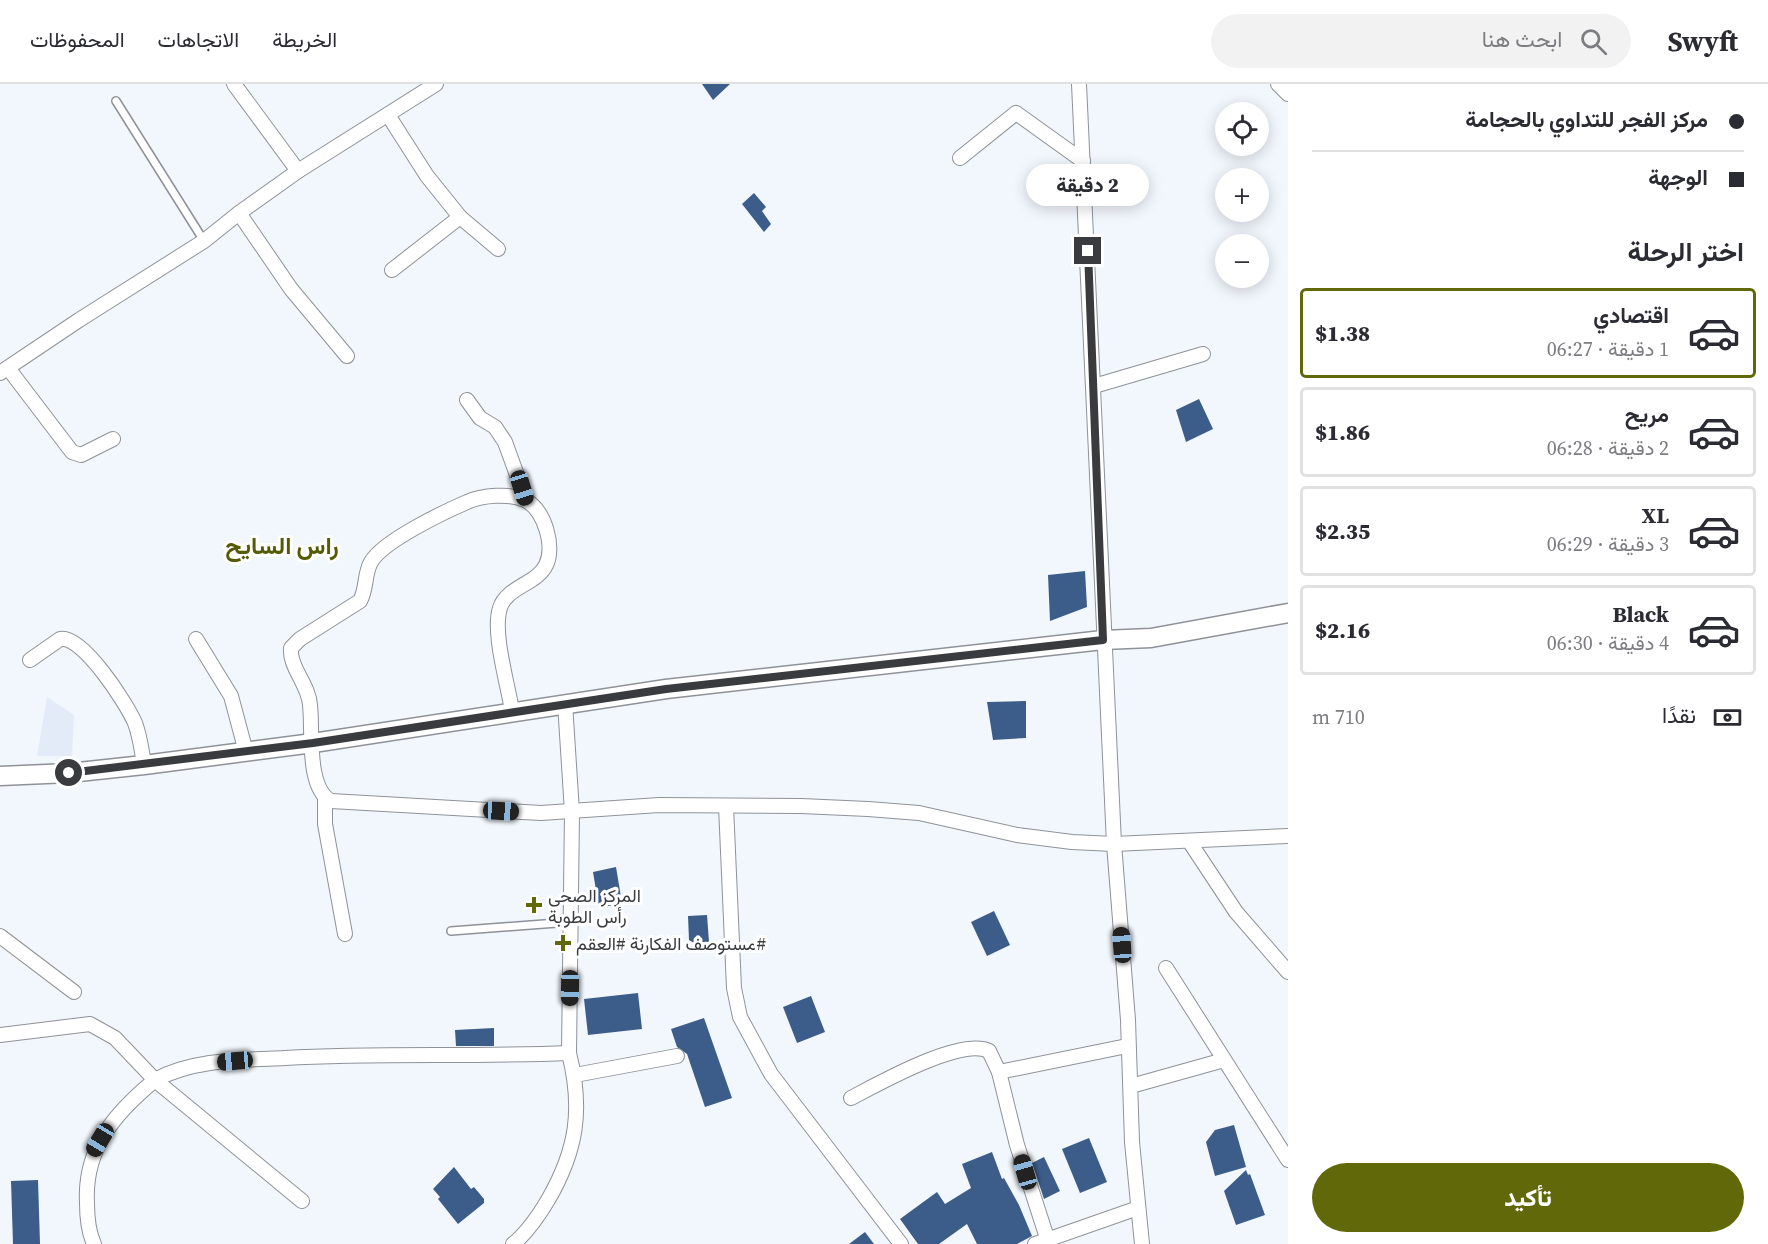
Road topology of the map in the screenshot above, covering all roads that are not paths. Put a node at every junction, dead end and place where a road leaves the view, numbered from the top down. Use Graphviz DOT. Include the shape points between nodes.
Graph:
graph roads {
  1 [pos="234,84"];
  2 [pos="1079,84"];
  3 [pos="1278,84"];
  4 [pos="433,85"];
  5 [pos="1288,94"];
  6 [pos="116,101"];
  7 [pos="388,115"];
  8 [pos="960,158"];
  9 [pos="1083,161"];
  10 [pos="298,171"];
  11 [pos="238,213"];
  12 [pos="460,218"];
  13 [pos="204,241"];
  14 [pos="498,249"];
  15 [pos="392,270"];
  16 [pos="1203,354"];
  17 [pos="347,356"];
  18 [pos="4,370"];
  19 [pos="1094,386"];
  20 [pos="467,400"];
  21 [pos="113,439"];
  22 [pos="526,501"];
  23 [pos="1288,613"];
  24 [pos="196,639"];
  25 [pos="1103,640"];
  26 [pos="30,660"];
  27 [pos="565,703"];
  28 [pos="512,711"];
  29 [pos="313,743"];
  30 [pos="246,752"];
  31 [pos="144,765"];
  32 [pos="0,776"];
  33 [pos="325,798"];
  34 [pos="726,806"];
  35 [pos="573,812"];
  36 [pos="1288,836"];
  37 [pos="1189,841"];
  38 [pos="1114,844"];
  39 [pos="570,922"];
  40 [pos="451,931"];
  41 [pos="345,934"];
  42 [pos="0,936"];
  43 [pos="1166,968"];
  44 [pos="1288,972"];
  45 [pos="74,992"];
  46 [pos="0,1035"];
  47 [pos="1127,1046"];
  48 [pos="569,1053"];
  49 [pos="677,1056"];
  50 [pos="1224,1060"];
  51 [pos="999,1072"];
  52 [pos="574,1075"];
  53 [pos="155,1080"];
  54 [pos="1131,1086"];
  55 [pos="851,1098"];
  56 [pos="1288,1160"];
  57 [pos="302,1201"];
  58 [pos="1138,1208"];
  59 [pos="1044,1242"];
  60 [pos="94,1244"];
  61 [pos="513,1244"];
  62 [pos="901,1244"];
  63 [pos="1142,1244"];
  1 -- 10 [label="street"];
  2 -- 9 [label="street"];
  3 -- 5 [label="street"];
  4 -- 7 [label="street"];
  6 -- 13 [label="lane"];
  7 -- 10 [label="street"];
  7 -- 12 [label="street"];
  8 -- 9 [label="street" via="1016,113"];
  9 -- 19 [label="street"];
  10 -- 11 [label="street"];
  11 -- 13 [label="street"];
  11 -- 17 [label="street" via="291,289"];
  12 -- 14 [label="street"];
  12 -- 15 [label="street"];
  13 -- 18 [label="street"];
  16 -- 19 [label="street"];
  18 -- 21 [label="street" via="72,452 81,455"];
  19 -- 25 [label="street"];
  20 -- 22 [label="street" via="505,442"];
  22 -- 28 [label="street" via="545,527 550,556 545,568 500,605 497,622"];
  22 -- 29 [label="street" via="507,497 470,500 409,532 370,563 360,601 292,645 291,656 308,689"];
  23 -- 25 [label="street" via="1151,638"];
  24 -- 30 [label="street" via="231,696"];
  25 -- 27 [label="street"];
  25 -- 38 [label="street"];
  26 -- 31 [label="street" via="60,639 78,643 123,698 135,724"];
  27 -- 28 [label="street"];
  27 -- 35 [label="street"];
  28 -- 29 [label="street"];
  29 -- 30 [label="street"];
  29 -- 33 [label="street" via="314,773"];
  30 -- 31 [label="street"];
  31 -- 32 [label="street"];
  33 -- 35 [label="street"];
  33 -- 41 [label="street" via="325,824"];
  34 -- 35 [label="street" via="659,805"];
  34 -- 38 [label="street" via="919,813 1017,835"];
  34 -- 62 [label="street" via="734,977 740,1017 754,1046 798,1112"];
  35 -- 39 [label="street"];
  36 -- 37 [label="street"];
  37 -- 38 [label="street"];
  37 -- 44 [label="street" via="1236,912"];
  38 -- 47 [label="street"];
  39 -- 40 [label="lane"];
  39 -- 48 [label="street"];
  42 -- 45 [label="street"];
  43 -- 50 [label="street"];
  46 -- 53 [label="street" via="90,1024 108,1032"];
  47 -- 51 [label="street"];
  47 -- 54 [label="street"];
  48 -- 52 [label="street"];
  48 -- 53 [label="street" via="258,1059 174,1070"];
  49 -- 52 [label="street"];
  50 -- 54 [label="street"];
  50 -- 56 [label="street"];
  51 -- 55 [label="street" via="993,1054 974,1047 914,1065"];
  51 -- 59 [label="street"];
  52 -- 61 [label="street" via="572,1152 542,1211"];
  53 -- 57 [label="street"];
  53 -- 60 [label="street" via="107,1129 93,1152 86,1185 87,1219"];
  54 -- 58 [label="street"];
  58 -- 59 [label="street"];
  58 -- 63 [label="street"];
}
